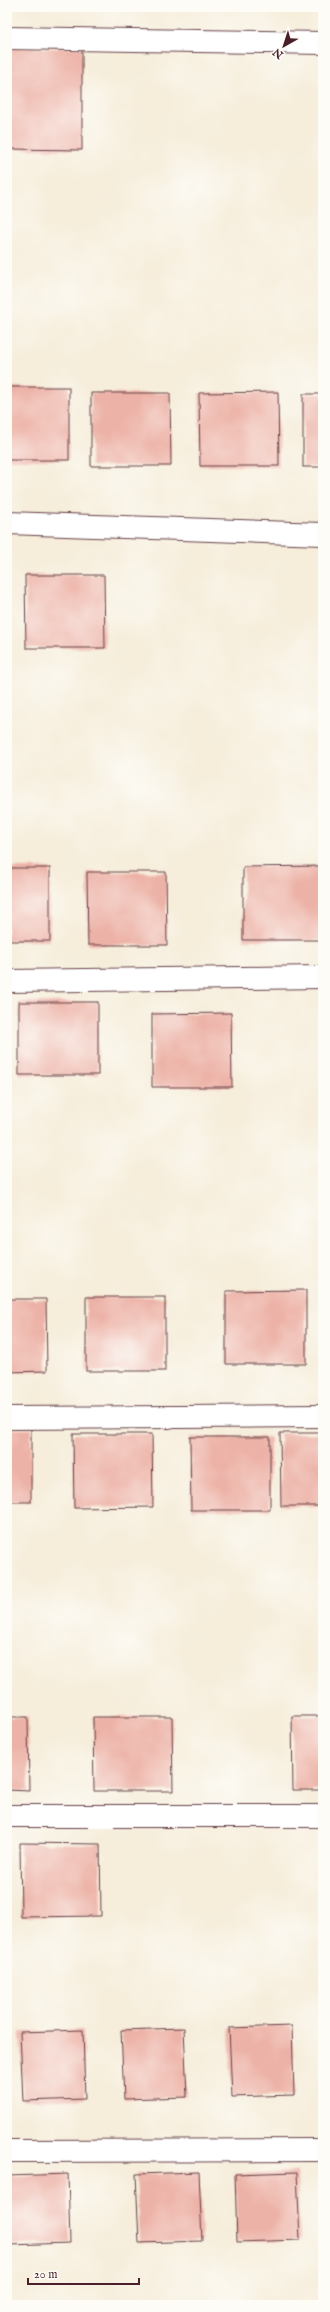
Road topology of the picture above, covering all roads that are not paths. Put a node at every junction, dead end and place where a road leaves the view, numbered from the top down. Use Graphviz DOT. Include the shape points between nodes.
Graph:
graph roads {
  1 [pos="7,38"];
  2 [pos="323,43"];
  3 [pos="7,524"];
  4 [pos="323,534"];
  5 [pos="323,977"];
  6 [pos="7,981"];
  7 [pos="323,1416"];
  8 [pos="7,1418"];
  9 [pos="7,1816"];
  10 [pos="323,1816"];
  11 [pos="323,2150"];
  12 [pos="7,2151"];
  1 -- 2 [label="street"];
  3 -- 4 [label="street"];
  5 -- 6 [label="street"];
  7 -- 8 [label="street"];
  9 -- 10 [label="street"];
  11 -- 12 [label="street"];
}
